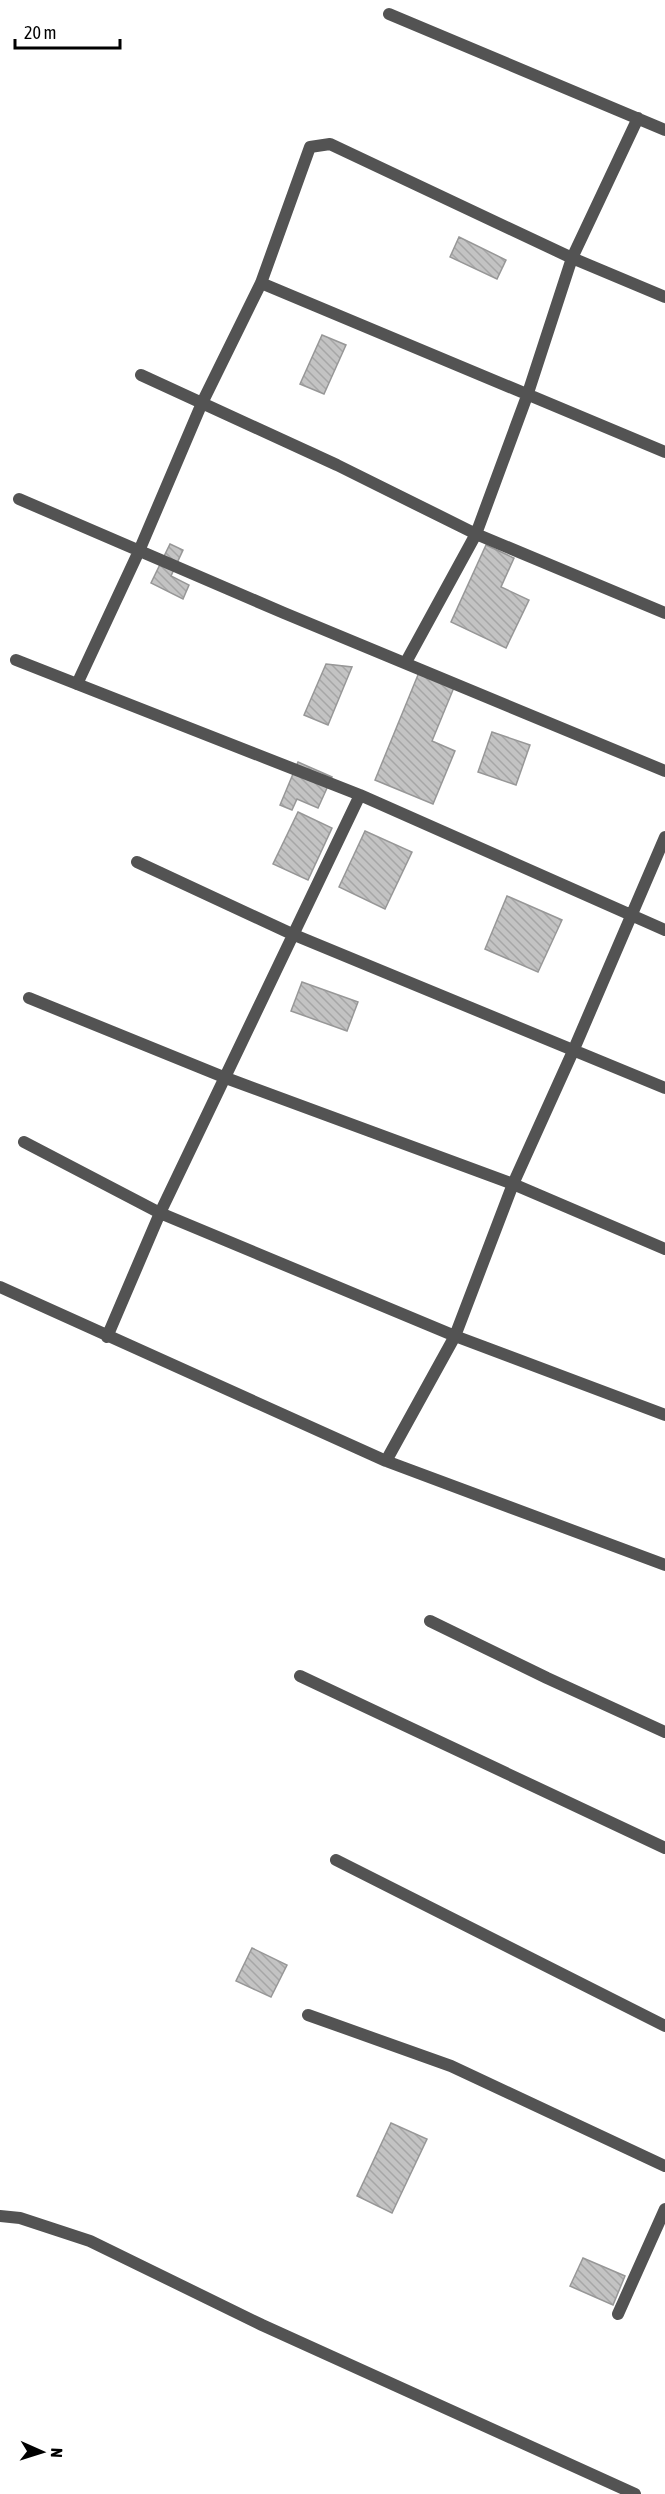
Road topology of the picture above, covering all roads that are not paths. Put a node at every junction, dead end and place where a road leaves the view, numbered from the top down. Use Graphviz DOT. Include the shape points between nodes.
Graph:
graph roads {
  1 [pos="389,14"];
  2 [pos="638,118"];
  3 [pos="665,130"];
  4 [pos="572,258"];
  5 [pos="261,283"];
  6 [pos="665,297"];
  7 [pos="141,375"];
  8 [pos="527,396"];
  9 [pos="202,404"];
  10 [pos="665,452"];
  11 [pos="19,500"];
  12 [pos="476,534"];
  13 [pos="139,551"];
  14 [pos="665,613"];
  15 [pos="16,660"];
  16 [pos="406,662"];
  17 [pos="77,684"];
  18 [pos="665,771"];
  19 [pos="360,795"];
  20 [pos="665,837"];
  21 [pos="137,862"];
  22 [pos="631,916"];
  23 [pos="665,930"];
  24 [pos="292,934"];
  25 [pos="29,998"];
  26 [pos="574,1049"];
  27 [pos="226,1078"];
  28 [pos="665,1088"];
  29 [pos="24,1142"];
  30 [pos="513,1184"];
  31 [pos="160,1213"];
  32 [pos="665,1249"];
  33 [pos="0,1287"];
  34 [pos="455,1336"];
  35 [pos="107,1337"];
  36 [pos="665,1415"];
  37 [pos="386,1461"];
  38 [pos="665,1565"];
  39 [pos="430,1621"];
  40 [pos="300,1676"];
  41 [pos="665,1732"];
  42 [pos="665,1848"];
  43 [pos="336,1860"];
  44 [pos="308,2014"];
  45 [pos="665,2026"];
  46 [pos="665,2166"];
  47 [pos="665,2209"];
  48 [pos="0,2216"];
  49 [pos="618,2314"];
  50 [pos="635,2494"];
  1 -- 2 [label="street"];
  2 -- 3 [label="street"];
  2 -- 4 [label="street"];
  4 -- 5 [label="street" via="330,144 310,147"];
  4 -- 6 [label="street"];
  4 -- 8 [label="street"];
  5 -- 8 [label="street"];
  5 -- 9 [label="street"];
  7 -- 9 [label="street"];
  8 -- 10 [label="street"];
  8 -- 12 [label="street"];
  9 -- 12 [label="street"];
  9 -- 13 [label="street"];
  11 -- 13 [label="street"];
  12 -- 14 [label="street"];
  12 -- 16 [label="street"];
  13 -- 16 [label="street"];
  13 -- 17 [label="street"];
  15 -- 17 [label="street"];
  16 -- 18 [label="street"];
  17 -- 19 [label="street"];
  19 -- 22 [label="street"];
  19 -- 24 [label="street"];
  20 -- 22 [label="street"];
  21 -- 24 [label="street"];
  22 -- 23 [label="street"];
  22 -- 26 [label="street"];
  24 -- 26 [label="street"];
  24 -- 27 [label="street"];
  25 -- 27 [label="street"];
  26 -- 28 [label="street"];
  26 -- 30 [label="street"];
  27 -- 30 [label="street"];
  27 -- 31 [label="street"];
  29 -- 31 [label="street"];
  30 -- 32 [label="street"];
  30 -- 34 [label="street"];
  31 -- 34 [label="street"];
  31 -- 35 [label="street"];
  33 -- 35 [label="street"];
  34 -- 36 [label="street"];
  34 -- 37 [label="street"];
  35 -- 37 [label="street"];
  37 -- 38 [label="street"];
  39 -- 41 [label="street"];
  40 -- 42 [label="street"];
  43 -- 45 [label="street"];
  44 -- 46 [label="street" via="451,2066"];
  47 -- 49 [label="street"];
  48 -- 50 [label="street" via="20,2217 90,2241 262,2325"];
}
